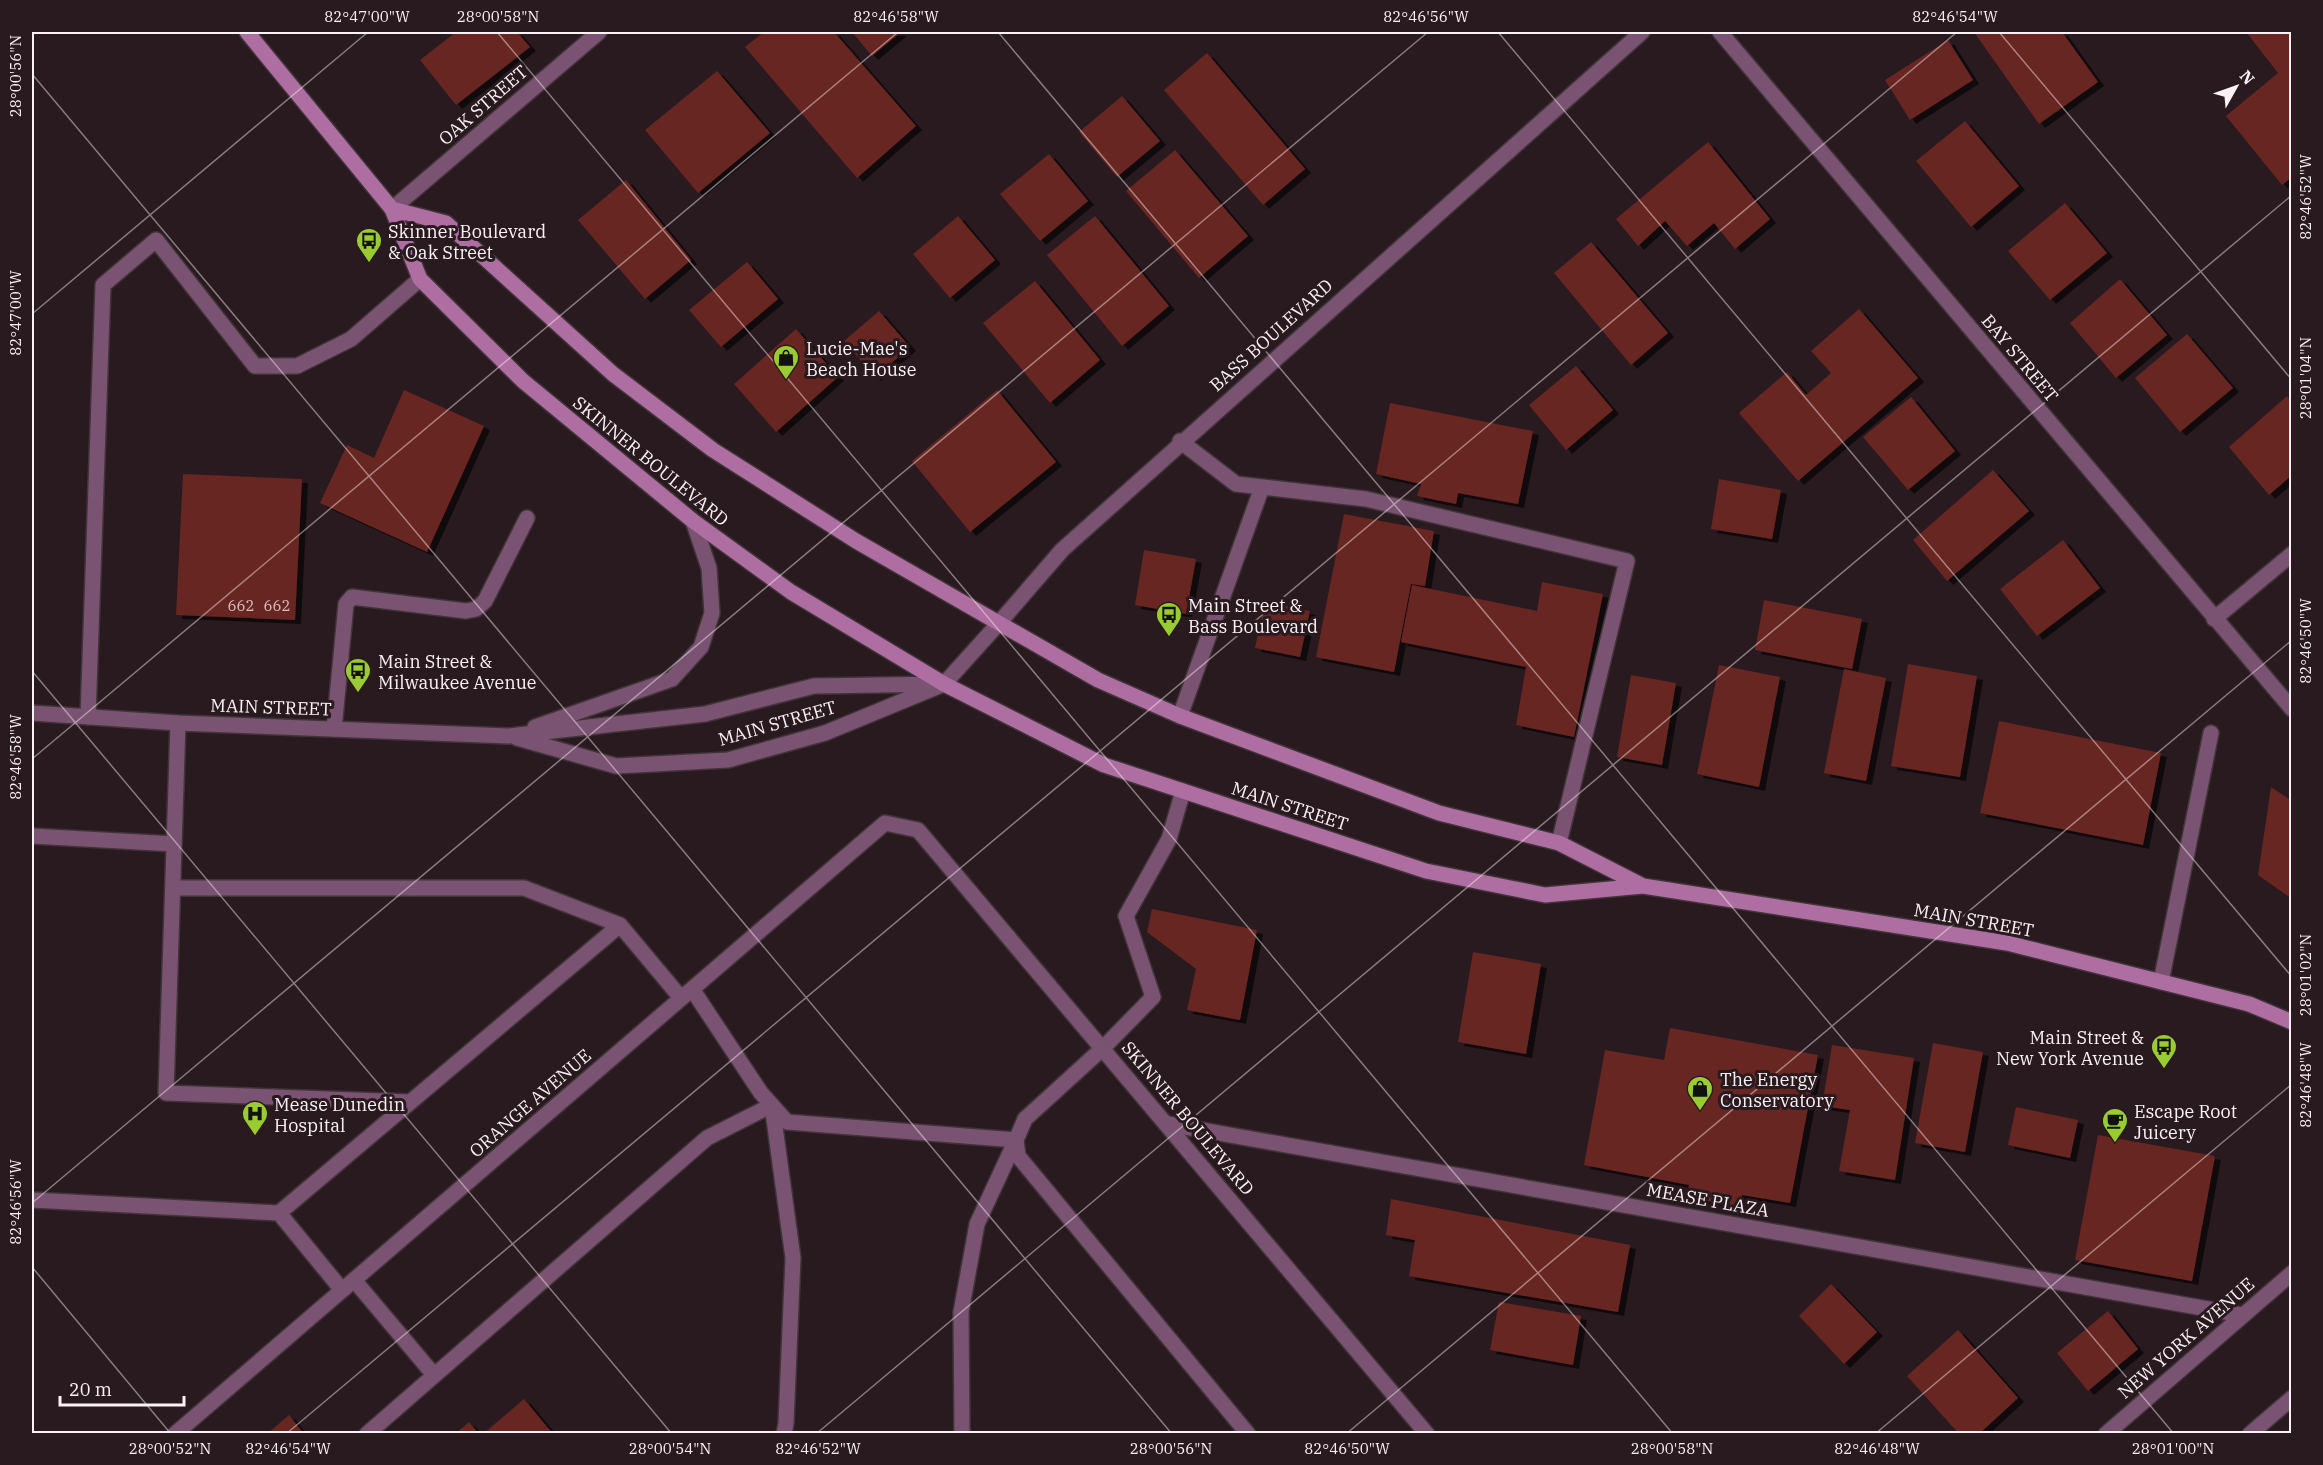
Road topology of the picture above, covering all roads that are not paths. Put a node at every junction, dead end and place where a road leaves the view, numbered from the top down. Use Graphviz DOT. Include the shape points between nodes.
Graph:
graph roads {
  1 [pos="248,32"];
  2 [pos="599,32"];
  3 [pos="1642,32"];
  4 [pos="1720,32"];
  5 [pos="392,209"];
  6 [pos="420,279"];
  7 [pos="1180,441"];
  8 [pos="1262,487"];
  9 [pos="527,518"];
  10 [pos="693,522"];
  11 [pos="2292,554"];
  12 [pos="2214,619"];
  13 [pos="999,624"];
  14 [pos="944,684"];
  15 [pos="2292,709"];
  16 [pos="32,713"];
  17 [pos="1180,716"];
  18 [pos="88,717"];
  19 [pos="178,723"];
  20 [pos="334,729"];
  21 [pos="2211,733"];
  22 [pos="508,736"];
  23 [pos="1183,791"];
  24 [pos="918,830"];
  25 [pos="32,837"];
  26 [pos="1559,843"];
  27 [pos="174,844"];
  28 [pos="1643,886"];
  29 [pos="172,888"];
  30 [pos="620,925"];
  31 [pos="2161,982"];
  32 [pos="686,994"];
  33 [pos="2292,1022"];
  34 [pos="1103,1048"];
  35 [pos="410,1102"];
  36 [pos="771,1105"];
  37 [pos="1168,1124"];
  38 [pos="1016,1140"];
  39 [pos="32,1200"];
  40 [pos="279,1213"];
  41 [pos="2292,1273"];
  42 [pos="354,1280"];
  43 [pos="342,1290"];
  44 [pos="2242,1315"];
  45 [pos="435,1375"];
  46 [pos="2292,1398"];
  47 [pos="175,1434"];
  48 [pos="367,1434"];
  49 [pos="784,1434"];
  50 [pos="962,1434"];
  51 [pos="1248,1434"];
  52 [pos="1427,1434"];
  53 [pos="2106,1434"];
  54 [pos="2250,1434"];
  1 -- 5 [label="main road, SKINNER BOULEVARD"];
  2 -- 5 [label="street, OAK STREET"];
  3 -- 7 [label="street, BASS BOULEVARD"];
  4 -- 12 [label="street, BAY STREET"];
  5 -- 6 [label="main road, SKINNER BOULEVARD"];
  5 -- 13 [label="main road" via="446,223 613,374 713,450 856,541"];
  6 -- 10 [label="main road, SKINNER BOULEVARD" via="523,381"];
  6 -- 18 [label="street" via="351,339 297,366 255,366 156,240 103,285"];
  7 -- 8 [label="street" via="1236,484"];
  7 -- 13 [label="street, BASS BOULEVARD" via="1062,550"];
  8 -- 17 [label="street"];
  8 -- 26 [label="street" via="1366,499 1627,561"];
  9 -- 20 [label="street" via="484,602 476,609 455,610 352,597 346,604"];
  10 -- 14 [label="main road, SKINNER BOULEVARD" via="807,602"];
  10 -- 22 [label="street" via="709,568 712,613 701,647 672,679"];
  11 -- 12 [label="street"];
  12 -- 15 [label="street, BAY STREET"];
  13 -- 14 [label="street, BASS BOULEVARD"];
  13 -- 17 [label="main road, MAIN STREET" via="1098,680"];
  14 -- 22 [label="street, MAIN STREET" via="814,686 705,714"];
  14 -- 22 [label="street, MAIN STREET" via="825,733 728,760 616,766"];
  14 -- 23 [label="main road, MAIN STREET" via="1104,765"];
  16 -- 18 [label="street, MAIN STREET"];
  17 -- 26 [label="main road, MAIN STREET" via="1439,813"];
  18 -- 19 [label="street, MAIN STREET"];
  19 -- 20 [label="street, MAIN STREET"];
  19 -- 27 [label="street"];
  20 -- 22 [label="street, MAIN STREET"];
  21 -- 31 [label="street"];
  23 -- 28 [label="main road, MAIN STREET" via="1426,871 1545,895"];
  23 -- 34 [label="street" via="1168,839 1126,916 1153,997"];
  24 -- 32 [label="street, ORANGE AVENUE" via="885,823"];
  24 -- 34 [label="street, SKINNER BOULEVARD"];
  25 -- 27 [label="street"];
  26 -- 28 [label="main road, MAIN STREET"];
  27 -- 29 [label="street"];
  28 -- 31 [label="main road, MAIN STREET" via="2007,944"];
  29 -- 30 [label="street" via="524,888"];
  29 -- 35 [label="street" via="166,1093"];
  30 -- 32 [label="street"];
  30 -- 35 [label="street"];
  31 -- 33 [label="main road, MAIN STREET" via="2249,1004"];
  32 -- 36 [label="street"];
  32 -- 42 [label="street, ORANGE AVENUE"];
  34 -- 37 [label="street, SKINNER BOULEVARD"];
  34 -- 38 [label="street" via="1025,1119"];
  35 -- 40 [label="street"];
  36 -- 38 [label="street" via="787,1122"];
  36 -- 45 [label="street" via="707,1138"];
  36 -- 49 [label="street" via="793,1258"];
  37 -- 44 [label="street, MEASE PLAZA"];
  37 -- 52 [label="street, SKINNER BOULEVARD"];
  38 -- 50 [label="street" via="977,1224 960,1312"];
  38 -- 51 [label="street" via="1018,1156"];
  39 -- 40 [label="street"];
  40 -- 43 [label="street"];
  41 -- 44 [label="street, NEW YORK AVENUE"];
  42 -- 43 [label="street, ORANGE AVENUE"];
  42 -- 45 [label="street"];
  43 -- 47 [label="street, ORANGE AVENUE"];
  44 -- 53 [label="street, NEW YORK AVENUE"];
  45 -- 48 [label="street"];
  46 -- 54 [label="street"];
}
